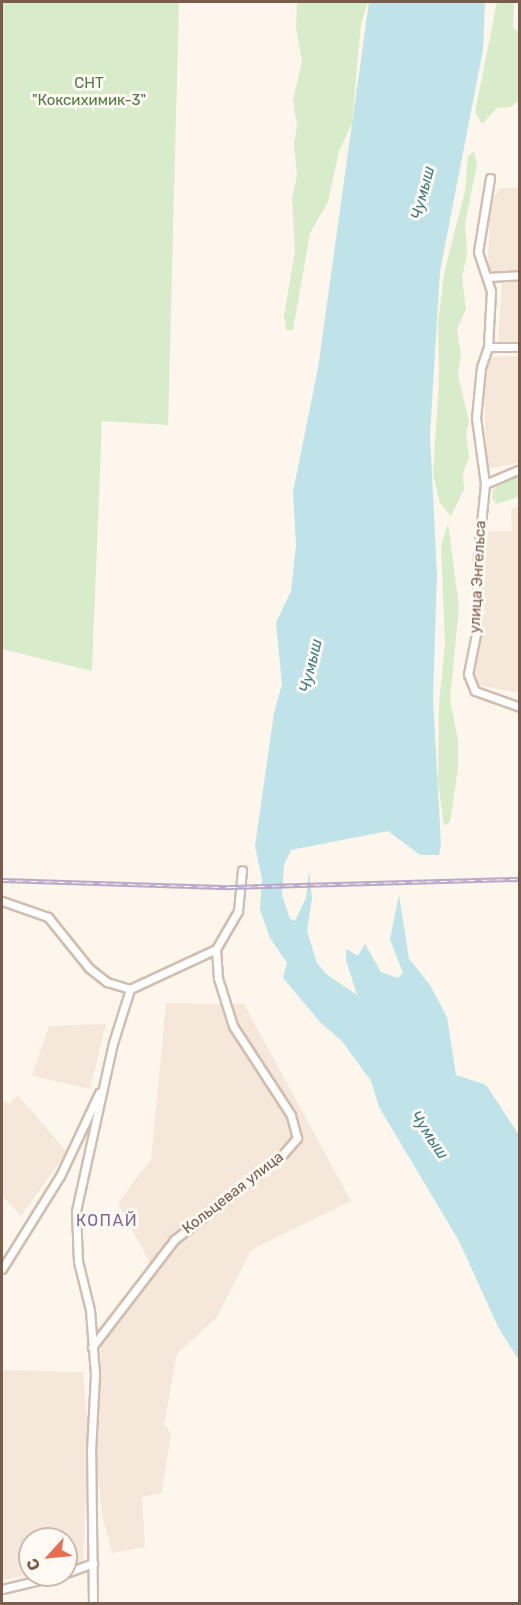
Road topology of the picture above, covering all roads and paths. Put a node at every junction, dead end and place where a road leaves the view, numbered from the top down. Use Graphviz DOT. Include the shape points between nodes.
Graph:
graph roads {
  1 [pos="490,178"];
  2 [pos="519,275"];
  3 [pos="487,277"];
  4 [pos="488,347"];
  5 [pos="519,347"];
  6 [pos="519,469"];
  7 [pos="484,484"];
  8 [pos="519,708"];
  9 [pos="242,870"];
  10 [pos="2,902"];
  11 [pos="216,949"];
  12 [pos="130,989"];
  13 [pos="105,1080"];
  14 [pos="2,1269"];
  15 [pos="92,1347"];
  16 [pos="93,1563"];
  17 [pos="78,1569"];
  18 [pos="18,1585"];
  19 [pos="2,1589"];
  20 [pos="93,1604"];
  1 -- 3 [label="street, улица Энгельса" via="478,252"];
  2 -- 3 [label="street"];
  3 -- 4 [label="street, улица Энгельса" via="491,298"];
  4 -- 5 [label="street"];
  4 -- 7 [label="street, улица Энгельса" via="481,367 476,418"];
  6 -- 7 [label="street"];
  7 -- 8 [label="street, улица Энгельса" via="477,564 477,629 468,674 475,691"];
  9 -- 11 [label="street" via="238,911"];
  10 -- 12 [label="street" via="48,917 89,968 107,982"];
  11 -- 12 [label="street"];
  11 -- 15 [label="street, Кольцевая улица" via="218,978 233,1026 291,1114 297,1138 284,1153 174,1240"];
  12 -- 13 [label="street"];
  13 -- 14 [label="street" via="60,1176"];
  13 -- 15 [label="street" via="76,1211 78,1261 90,1310"];
  15 -- 16 [label="street"];
  16 -- 17 [label="street"];
  16 -- 20 [label="street"];
  18 -- 19 [label="street"];
}
